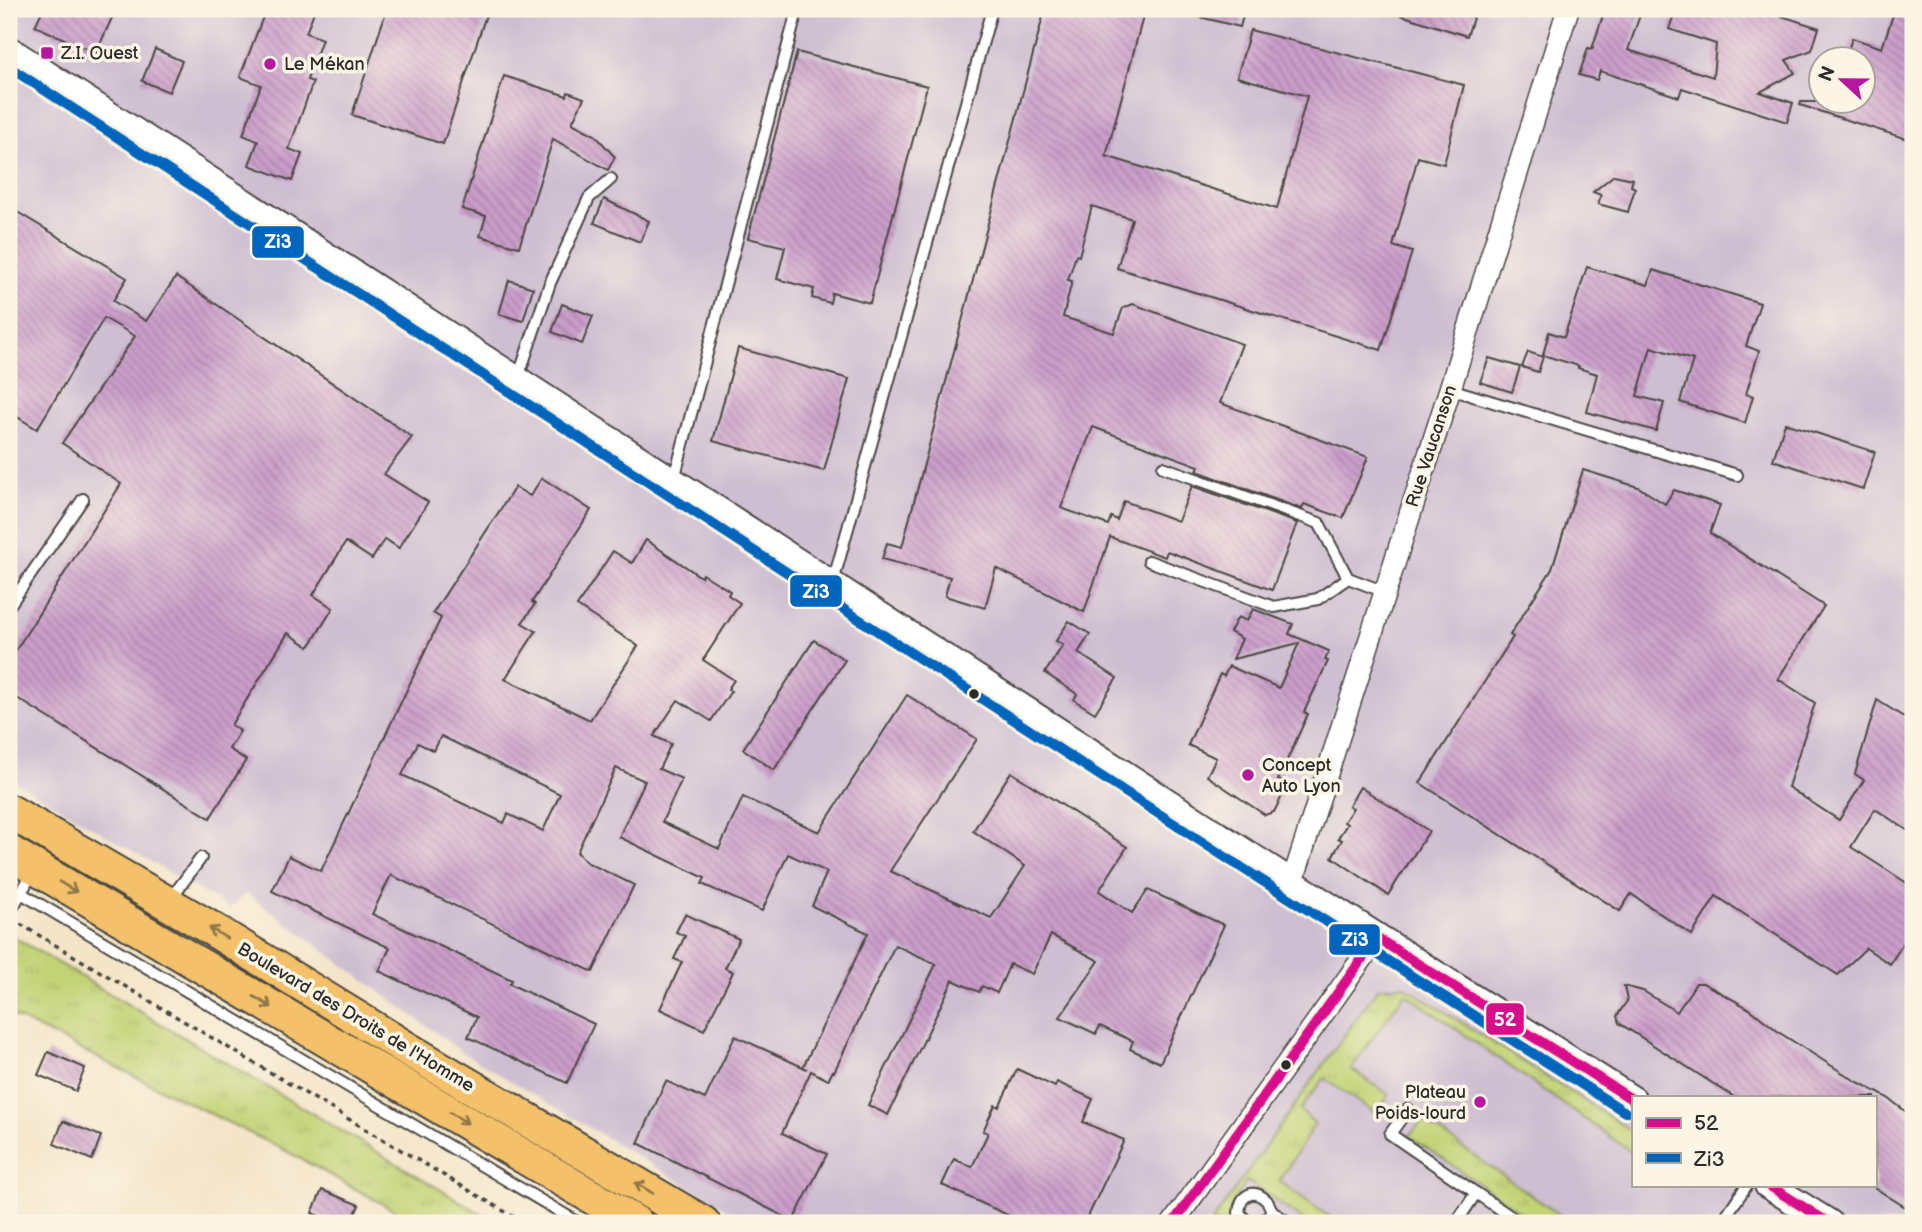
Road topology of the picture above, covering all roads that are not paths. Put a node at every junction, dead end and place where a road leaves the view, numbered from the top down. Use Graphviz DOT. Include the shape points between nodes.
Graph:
graph roads {
  1 [pos="792,9"];
  2 [pos="992,9"];
  3 [pos="1568,9"];
  4 [pos="9,50"];
  5 [pos="611,179"];
  6 [pos="517,381"];
  7 [pos="1450,389"];
  8 [pos="1163,467"];
  9 [pos="1737,475"];
  10 [pos="674,482"];
  11 [pos="83,499"];
  12 [pos="1149,561"];
  13 [pos="1348,578"];
  14 [pos="832,585"];
  15 [pos="1385,592"];
  16 [pos="9,606"];
  17 [pos="9,811"];
  18 [pos="201,858"];
  19 [pos="18,874"];
  20 [pos="1292,883"];
  21 [pos="167,903"];
  22 [pos="9,914"];
  23 [pos="1377,938"];
  24 [pos="1632,1099"];
  25 [pos="1408,1109"];
  26 [pos="1746,1186"];
  27 [pos="1770,1186"];
  28 [pos="1476,1193"];
  29 [pos="1272,1212"];
  30 [pos="579,1223"];
  31 [pos="636,1223"];
  32 [pos="702,1223"];
  33 [pos="1173,1223"];
  34 [pos="1249,1223"];
  35 [pos="1261,1223"];
  36 [pos="1290,1223"];
  37 [pos="1456,1223"];
  38 [pos="1520,1223"];
  39 [pos="1721,1223"];
  40 [pos="1829,1223"];
  1 -- 10 [label="lane" via="797,11"];
  2 -- 14 [label="lane"];
  3 -- 7 [label="street, Rue Vaucanson"];
  4 -- 6 [label="street"];
  5 -- 6 [label="lane" via="589,198 550,283"];
  6 -- 10 [label="street"];
  7 -- 9 [label="lane"];
  7 -- 15 [label="street, Rue Vaucanson"];
  8 -- 13 [label="lane" via="1319,523"];
  10 -- 14 [label="street"];
  11 -- 16 [label="lane"];
  12 -- 13 [label="lane" via="1274,607 1318,599"];
  13 -- 15 [label="lane"];
  14 -- 20 [label="street"];
  15 -- 20 [label="street, Rue Vaucanson"];
  17 -- 21 [label="main road, Boulevard des Droits de l'Homme"];
  18 -- 21 [label="lane"];
  19 -- 22 [label="lane"];
  19 -- 30 [label="lane"];
  19 -- 31 [label="main road, Boulevard des Droits de l'Homme, one-way"];
  20 -- 23 [label="street"];
  32 -- 21 [label="main road, Boulevard des Droits de l'Homme, one-way"];
  23 -- 24 [label="street"];
  23 -- 33 [label="street"];
  25 -- 28 [label="lane" via="1390,1134"];
  26 -- 39 [label="lane"];
  27 -- 40 [label="street"];
  28 -- 37 [label="lane"];
  28 -- 38 [label="lane"];
  29 -- 34 [label="lane" via="1268,1201 1251,1193 1243,1198 1239,1213"];
  29 -- 35 [label="lane"];
  29 -- 36 [label="lane"];
}
